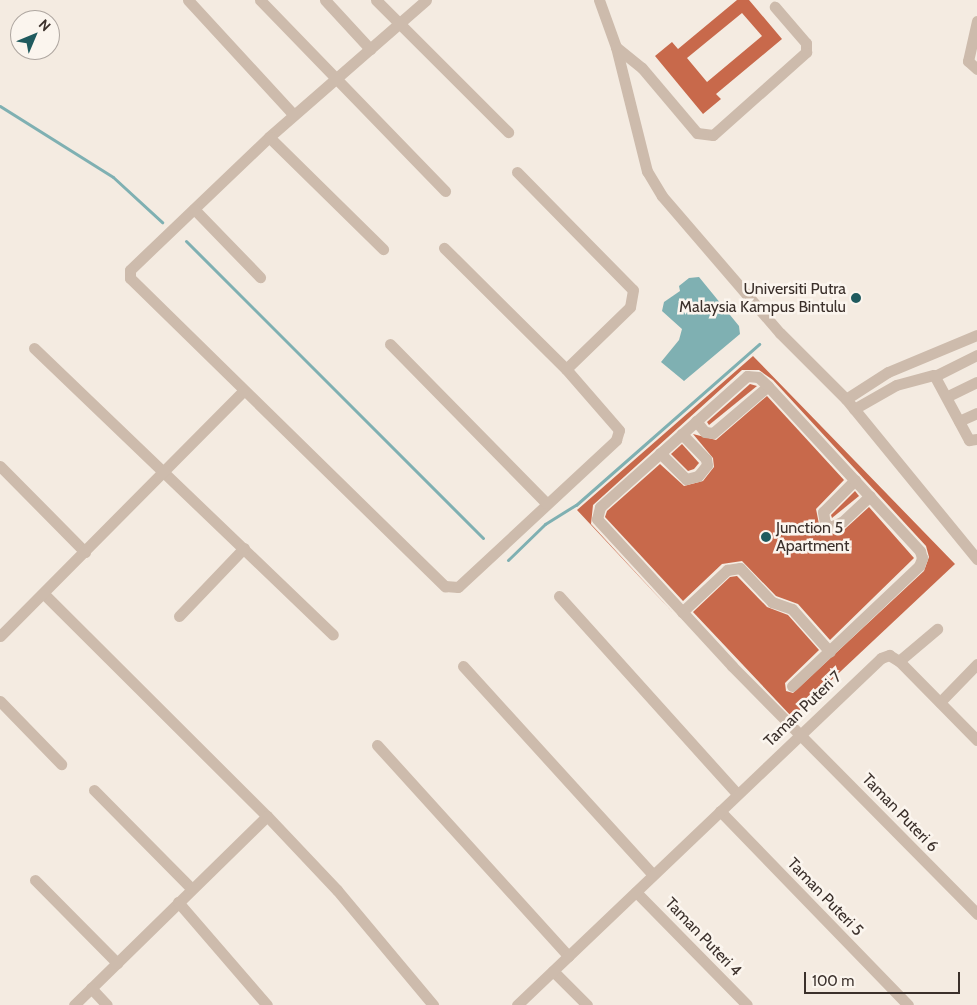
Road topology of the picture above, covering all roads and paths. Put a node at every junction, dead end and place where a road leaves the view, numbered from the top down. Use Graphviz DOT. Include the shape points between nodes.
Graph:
graph roads {
  1 [pos="188,0"];
  2 [pos="260,0"];
  3 [pos="325,0"];
  4 [pos="376,0"];
  5 [pos="426,0"];
  6 [pos="599,0"];
  7 [pos="775,7"];
  8 [pos="977,21"];
  9 [pos="400,26"];
  10 [pos="616,47"];
  11 [pos="370,49"];
  12 [pos="977,69"];
  13 [pos="334,80"];
  14 [pos="293,114"];
  15 [pos="508,132"];
  16 [pos="269,138"];
  17 [pos="517,172"];
  18 [pos="445,191"];
  19 [pos="194,209"];
  20 [pos="444,248"];
  21 [pos="383,249"];
  22 [pos="260,277"];
  23 [pos="977,334"];
  24 [pos="390,344"];
  25 [pos="34,348"];
  26 [pos="977,356"];
  27 [pos="566,369"];
  28 [pos="937,375"];
  29 [pos="977,382"];
  30 [pos="768,386"];
  31 [pos="243,391"];
  32 [pos="948,396"];
  33 [pos="846,399"];
  34 [pos="854,409"];
  35 [pos="977,413"];
  36 [pos="696,421"];
  37 [pos="960,421"];
  38 [pos="682,434"];
  39 [pos="977,439"];
  40 [pos="660,453"];
  41 [pos="0,466"];
  42 [pos="166,471"];
  43 [pos="855,480"];
  44 [pos="870,496"];
  45 [pos="546,503"];
  46 [pos="244,548"];
  47 [pos="85,552"];
  48 [pos="977,559"];
  49 [pos="44,594"];
  50 [pos="559,596"];
  51 [pos="682,612"];
  52 [pos="179,616"];
  53 [pos="937,629"];
  54 [pos="333,635"];
  55 [pos="0,636"];
  56 [pos="830,652"];
  57 [pos="899,661"];
  58 [pos="977,664"];
  59 [pos="463,666"];
  60 [pos="792,686"];
  61 [pos="0,701"];
  62 [pos="940,702"];
  63 [pos="800,734"];
  64 [pos="977,740"];
  65 [pos="377,744"];
  66 [pos="61,764"];
  67 [pos="94,790"];
  68 [pos="737,794"];
  69 [pos="720,811"];
  70 [pos="267,816"];
  71 [pos="653,875"];
  72 [pos="36,880"];
  73 [pos="191,888"];
  74 [pos="636,892"];
  75 [pos="178,902"];
  76 [pos="977,914"];
  77 [pos="568,956"];
  78 [pos="117,963"];
  79 [pos="553,971"];
  80 [pos="91,988"];
  81 [pos="74,1005"];
  82 [pos="107,1005"];
  83 [pos="267,1005"];
  84 [pos="434,1005"];
  85 [pos="517,1005"];
  86 [pos="587,1005"];
  87 [pos="746,1005"];
  88 [pos="908,1005"];
  1 -- 14 [label="street"];
  2 -- 13 [label="street"];
  3 -- 11 [label="street"];
  4 -- 9 [label="street"];
  5 -- 9 [label="street"];
  6 -- 10 [label="street"];
  7 -- 10 [label="street" via="806,43 806,52 714,134 697,133 642,68"];
  8 -- 12 [label="street" via="968,61"];
  9 -- 11 [label="street"];
  9 -- 15 [label="street"];
  10 -- 33 [label="street" via="647,171 662,196 774,326"];
  11 -- 13 [label="street"];
  13 -- 14 [label="street"];
  13 -- 18 [label="street"];
  14 -- 16 [label="street"];
  16 -- 19 [label="street"];
  16 -- 21 [label="street"];
  17 -- 27 [label="street" via="632,290 630,307"];
  19 -- 22 [label="street"];
  19 -- 31 [label="street" via="130,270 130,278"];
  20 -- 27 [label="street"];
  23 -- 33 [label="street" via="888,372"];
  24 -- 45 [label="street"];
  25 -- 42 [label="street"];
  26 -- 28 [label="street"];
  27 -- 45 [label="street" via="619,430 616,440"];
  28 -- 32 [label="street"];
  28 -- 34 [label="street" via="896,385"];
  29 -- 32 [label="street"];
  30 -- 36 [label="street" via="758,378 747,376"];
  30 -- 36 [label="street" via="713,433 705,432"];
  30 -- 43 [label="street"];
  31 -- 42 [label="street"];
  31 -- 45 [label="street" via="445,586 458,587 472,576"];
  32 -- 37 [label="street"];
  33 -- 34 [label="street"];
  34 -- 48 [label="street"];
  35 -- 37 [label="street"];
  36 -- 38 [label="street"];
  37 -- 39 [label="street" via="968,440"];
  38 -- 40 [label="street"];
  38 -- 40 [label="street" via="706,459 707,465 698,476 686,479"];
  40 -- 51 [label="street, Taman Puteri 6" via="596,513"];
  41 -- 47 [label="street"];
  42 -- 46 [label="street"];
  42 -- 47 [label="street"];
  43 -- 44 [label="street"];
  43 -- 44 [label="street" via="823,512 825,523 830,526 842,522"];
  44 -- 56 [label="street" via="922,558 919,566"];
  46 -- 52 [label="street"];
  46 -- 54 [label="street"];
  47 -- 49 [label="street"];
  49 -- 55 [label="street"];
  49 -- 70 [label="street"];
  50 -- 68 [label="street"];
  51 -- 56 [label="street" via="727,570 740,568 772,602 792,609"];
  51 -- 63 [label="street, Taman Puteri 6"];
  53 -- 57 [label="street"];
  56 -- 60 [label="street"];
  57 -- 62 [label="street"];
  57 -- 63 [label="street, Taman Puteri 7" via="889,655 881,658"];
  58 -- 62 [label="street"];
  59 -- 71 [label="street"];
  61 -- 66 [label="street"];
  62 -- 64 [label="street"];
  63 -- 68 [label="street, Taman Puteri 7"];
  63 -- 76 [label="street, Taman Puteri 6"];
  65 -- 77 [label="street"];
  67 -- 73 [label="street"];
  68 -- 69 [label="street, Taman Puteri 7"];
  69 -- 71 [label="street, Taman Puteri 7"];
  69 -- 88 [label="street, Taman Puteri 5"];
  70 -- 73 [label="street"];
  70 -- 84 [label="street" via="337,890"];
  71 -- 74 [label="street, Taman Puteri 7"];
  72 -- 78 [label="street"];
  73 -- 75 [label="street"];
  74 -- 77 [label="street, Taman Puteri 7"];
  74 -- 87 [label="street, Taman Puteri 4"];
  75 -- 78 [label="street"];
  75 -- 83 [label="street"];
  77 -- 79 [label="street, Taman Puteri 7"];
  78 -- 80 [label="street"];
  79 -- 85 [label="street, Taman Puteri 7"];
  79 -- 86 [label="street"];
  80 -- 81 [label="street"];
  80 -- 82 [label="street"];
}
